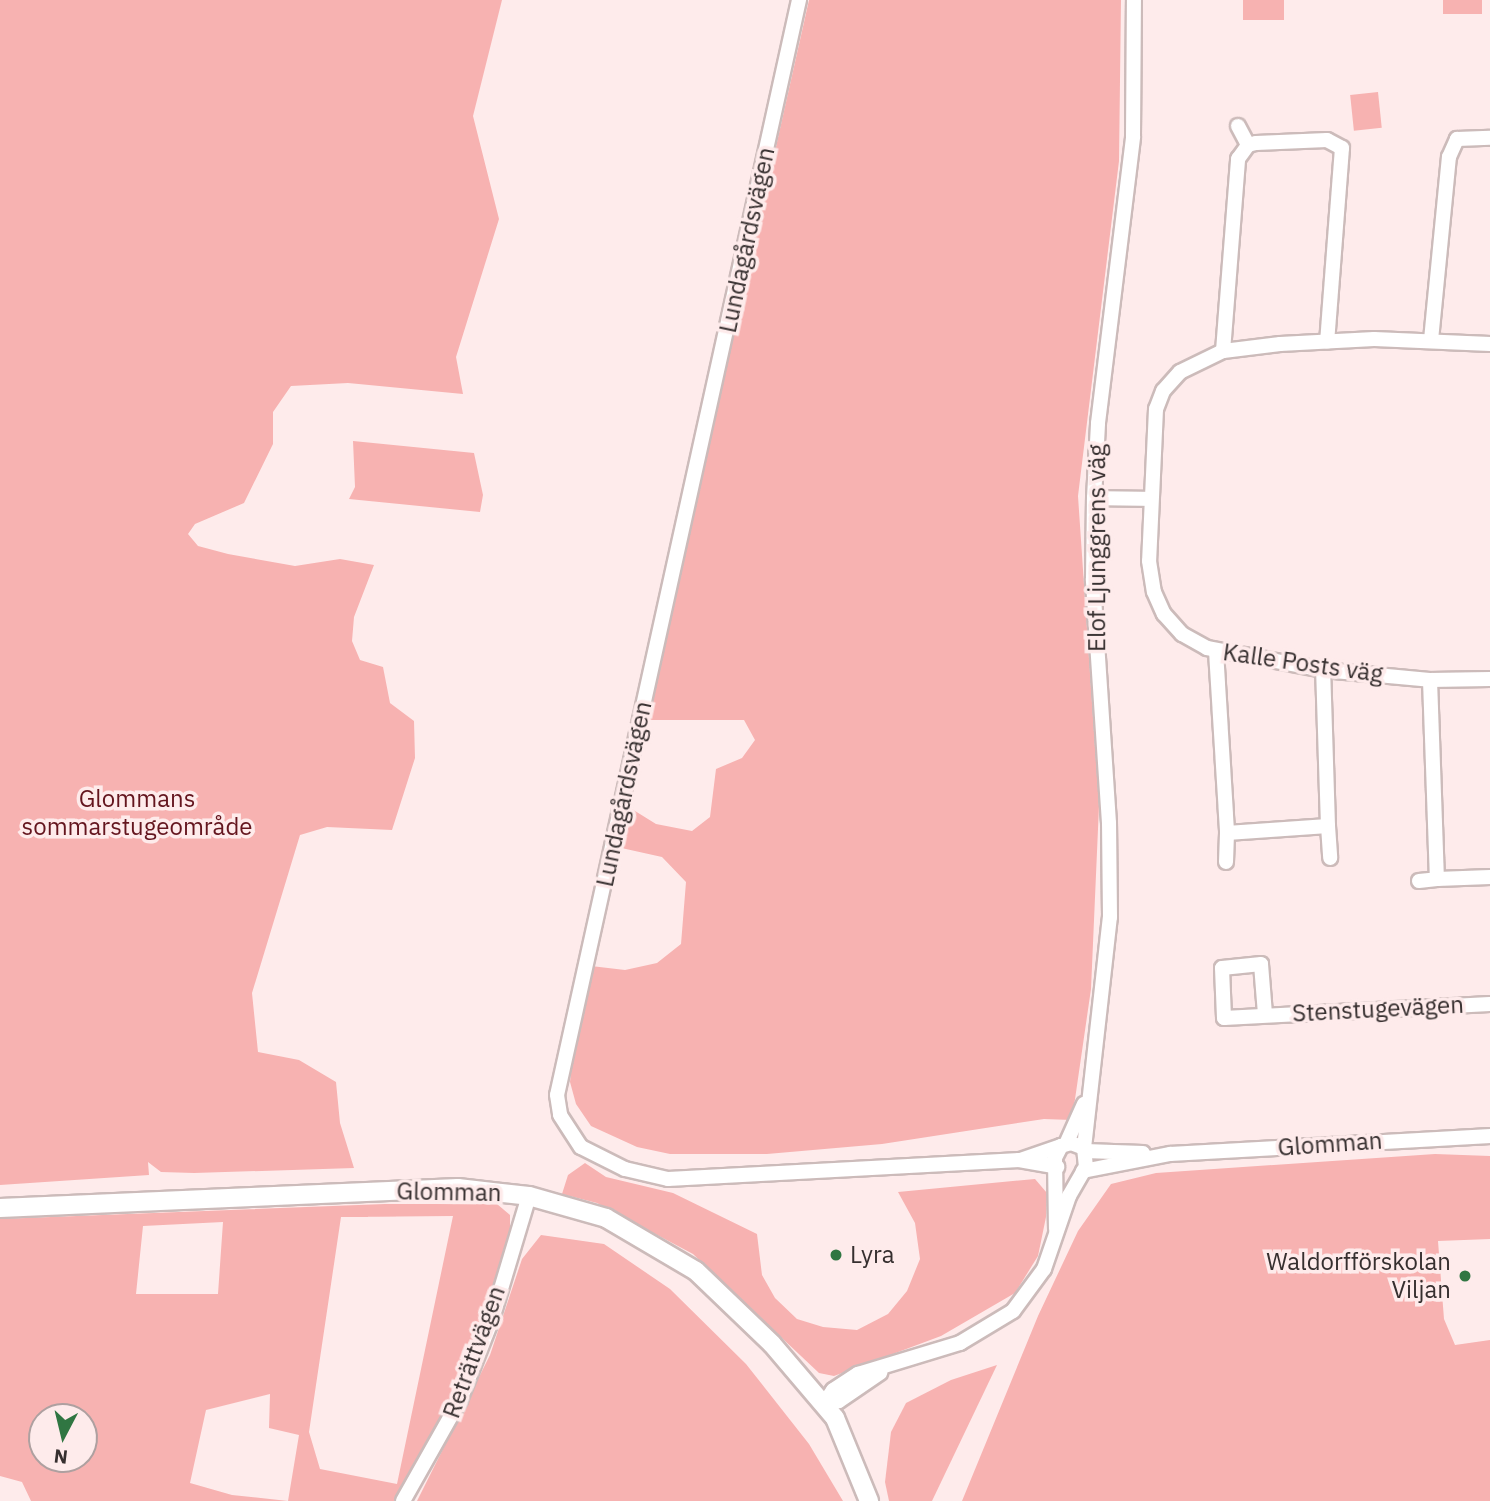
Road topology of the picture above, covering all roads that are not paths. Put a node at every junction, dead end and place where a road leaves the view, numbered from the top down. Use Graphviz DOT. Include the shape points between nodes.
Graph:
graph roads {
  1 [pos="799,0"];
  2 [pos="1134,0"];
  3 [pos="1238,126"];
  4 [pos="1490,138"];
  5 [pos="1248,145"];
  6 [pos="1431,340"];
  7 [pos="1327,341"];
  8 [pos="1490,344"];
  9 [pos="1223,351"];
  10 [pos="1094,498"];
  11 [pos="1151,499"];
  12 [pos="1216,651"];
  13 [pos="1323,670"];
  14 [pos="1490,679"];
  15 [pos="1430,680"];
  16 [pos="1328,826"];
  17 [pos="1227,833"];
  18 [pos="1330,858"];
  19 [pos="1226,862"];
  20 [pos="1490,877"];
  21 [pos="1437,879"];
  22 [pos="1419,881"];
  23 [pos="1490,1004"];
  24 [pos="1265,1014"];
  25 [pos="1087,1096"];
  26 [pos="1490,1136"];
  27 [pos="1063,1145"];
  28 [pos="1084,1150"];
  29 [pos="1170,1154"];
  30 [pos="1019,1160"];
  31 [pos="1057,1168"];
  32 [pos="1082,1172"];
  33 [pos="529,1196"];
  34 [pos="0,1208"];
  35 [pos="1056,1229"];
  36 [pos="823,1405"];
  37 [pos="407,1498"];
  38 [pos="868,1501"];
  1 -- 30 [label="street, Lundagårdsvägen" via="557,1095 560,1115 581,1147 625,1169 668,1179"];
  2 -- 10 [label="street, Elof Ljunggrens väg" via="1133,136 1098,423"];
  3 -- 5 [label="street"];
  4 -- 6 [label="street" via="1457,139 1449,157"];
  5 -- 7 [label="street" via="1327,141 1342,148"];
  5 -- 9 [label="street" via="1237,168"];
  6 -- 7 [label="street, Kalle Posts väg"];
  6 -- 8 [label="street, Kalle Posts väg"];
  7 -- 9 [label="street, Kalle Posts väg"];
  9 -- 11 [label="street, Kalle Posts väg" via="1180,372 1163,391 1151,439"];
  10 -- 11 [label="street"];
  10 -- 25 [label="street, Elof Ljunggrens väg" via="1093,579 1108,799 1110,917"];
  11 -- 12 [label="street, Kalle Posts väg" via="1150,569 1159,606 1182,634"];
  12 -- 13 [label="street, Kalle Posts väg"];
  12 -- 17 [label="street"];
  13 -- 15 [label="street, Kalle Posts väg"];
  13 -- 16 [label="street"];
  14 -- 15 [label="street, Kalle Posts väg"];
  15 -- 21 [label="street"];
  16 -- 17 [label="street"];
  16 -- 18 [label="street"];
  17 -- 19 [label="street"];
  20 -- 21 [label="street"];
  21 -- 22 [label="street"];
  23 -- 24 [label="street, Stenstugevägen"];
  24 -- 24 [label="street, Stenstugevägen" via="1224,1018 1222,968 1261,964"];
  25 -- 27 [label="street, Elof Ljunggrens väg"];
  25 -- 28 [label="street, Elof Ljunggrens väg"];
  26 -- 29 [label="street, Glomman"];
  27 -- 28 [label="street"];
  27 -- 30 [label="street, Lundagårdsvägen"];
  27 -- 31 [label="street" via="1055,1158"];
  28 -- 29 [label="street, Glomman"];
  28 -- 32 [label="street"];
  29 -- 32 [label="street, Glomman"];
  30 -- 31 [label="street, Lundagårdsvägen"];
  31 -- 32 [label="street" via="1068,1176"];
  31 -- 35 [label="street"];
  32 -- 35 [label="street"];
  33 -- 34 [label="main road, Glomman" via="458,1188"];
  33 -- 36 [label="main road, Glomman" via="606,1218 696,1271 772,1344"];
  33 -- 37 [label="street, Reträttvägen" via="475,1364 442,1437"];
  35 -- 36 [label="street" via="1044,1269 1013,1311 960,1343 858,1374 833,1390"];
  36 -- 38 [label="main road, Glomman"];
}
